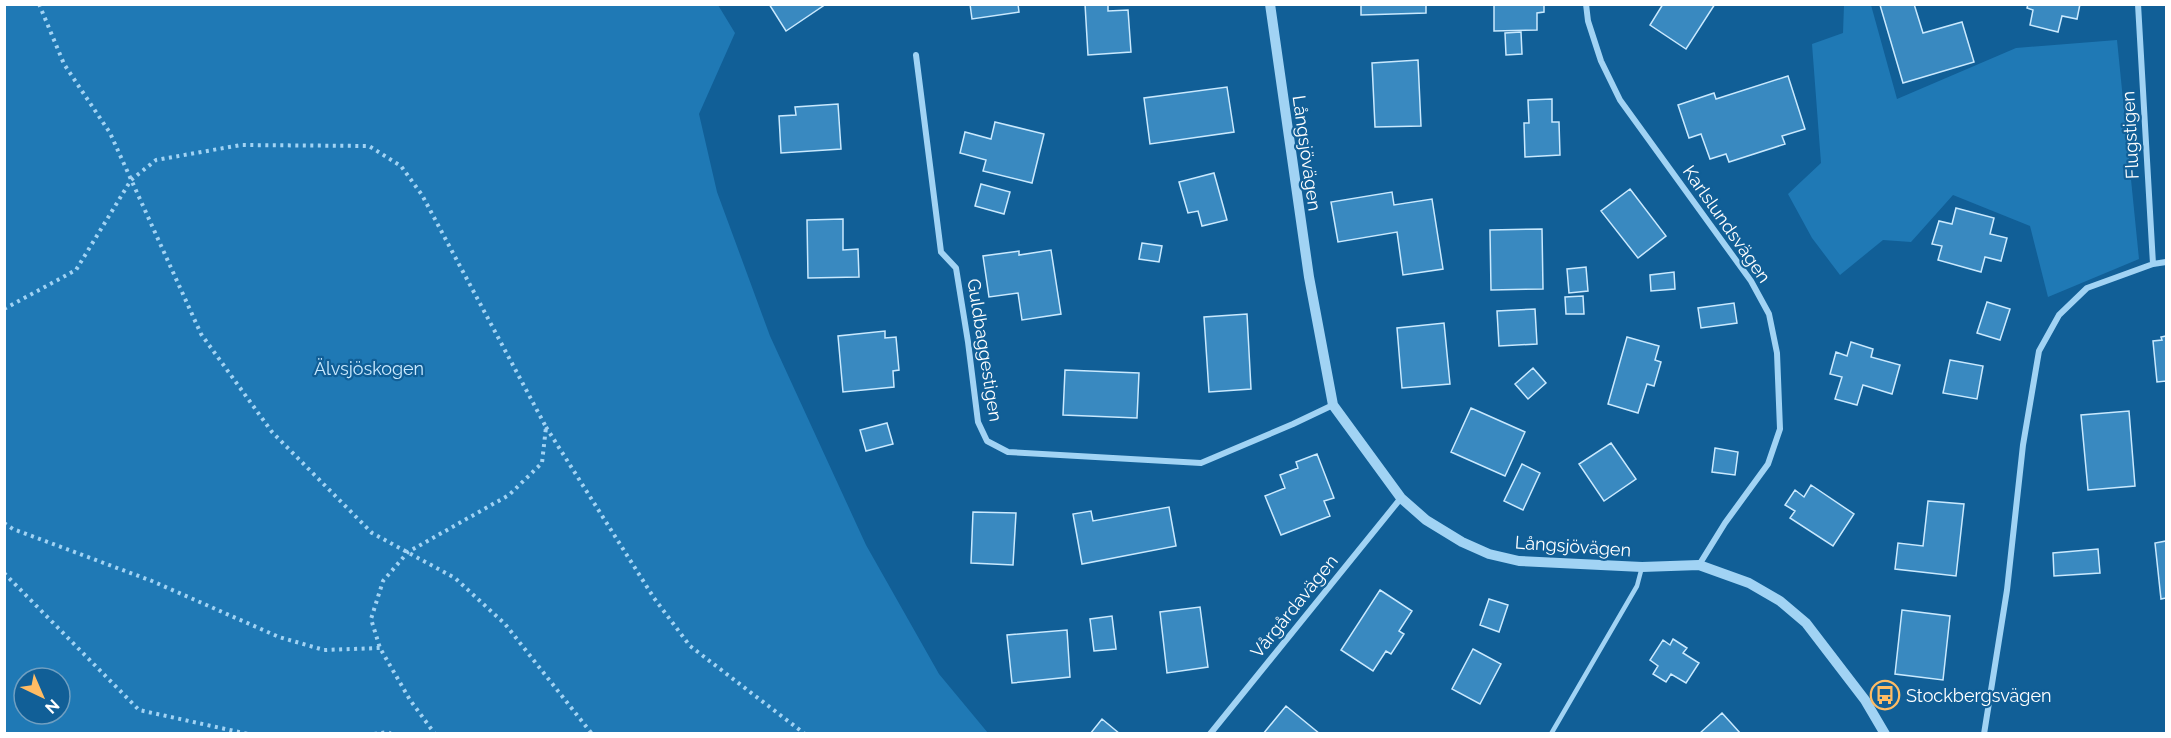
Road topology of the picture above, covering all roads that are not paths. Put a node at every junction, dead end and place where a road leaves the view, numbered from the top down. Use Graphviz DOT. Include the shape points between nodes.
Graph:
graph roads {
  1 [pos="1270,4"];
  2 [pos="1586,4"];
  3 [pos="2138,4"];
  4 [pos="916,55"];
  5 [pos="2166,262"];
  6 [pos="2153,264"];
  7 [pos="1332,405"];
  8 [pos="1401,498"];
  9 [pos="1700,565"];
  10 [pos="1642,567"];
  11 [pos="1210,734"];
  12 [pos="1551,734"];
  13 [pos="1885,734"];
  14 [pos="1984,734"];
  1 -- 7 [label="street, Långsjövägen" via="1307,266"];
  2 -- 9 [label="street, Karlslundsvägen" via="1601,60 1620,100 1751,281 1769,314 1778,353 1780,429 1767,464"];
  3 -- 6 [label="street, Flugstigen"];
  4 -- 7 [label="street, Guldbaggestigen" via="941,252 956,268 978,422 987,441 1008,452 1201,463"];
  5 -- 6 [label="street"];
  6 -- 14 [label="street" via="2087,288 2059,315 2038,351"];
  7 -- 8 [label="street, Långsjövägen"];
  8 -- 10 [label="street, Långsjövägen" via="1426,520 1489,554 1519,561"];
  8 -- 11 [label="street, Vårgårdavägen"];
  9 -- 10 [label="street, Långsjövägen"];
  9 -- 13 [label="street, Långsjövägen" via="1749,584 1780,601 1806,622 1865,700"];
  10 -- 12 [label="lane" via="1637,586"];
}
